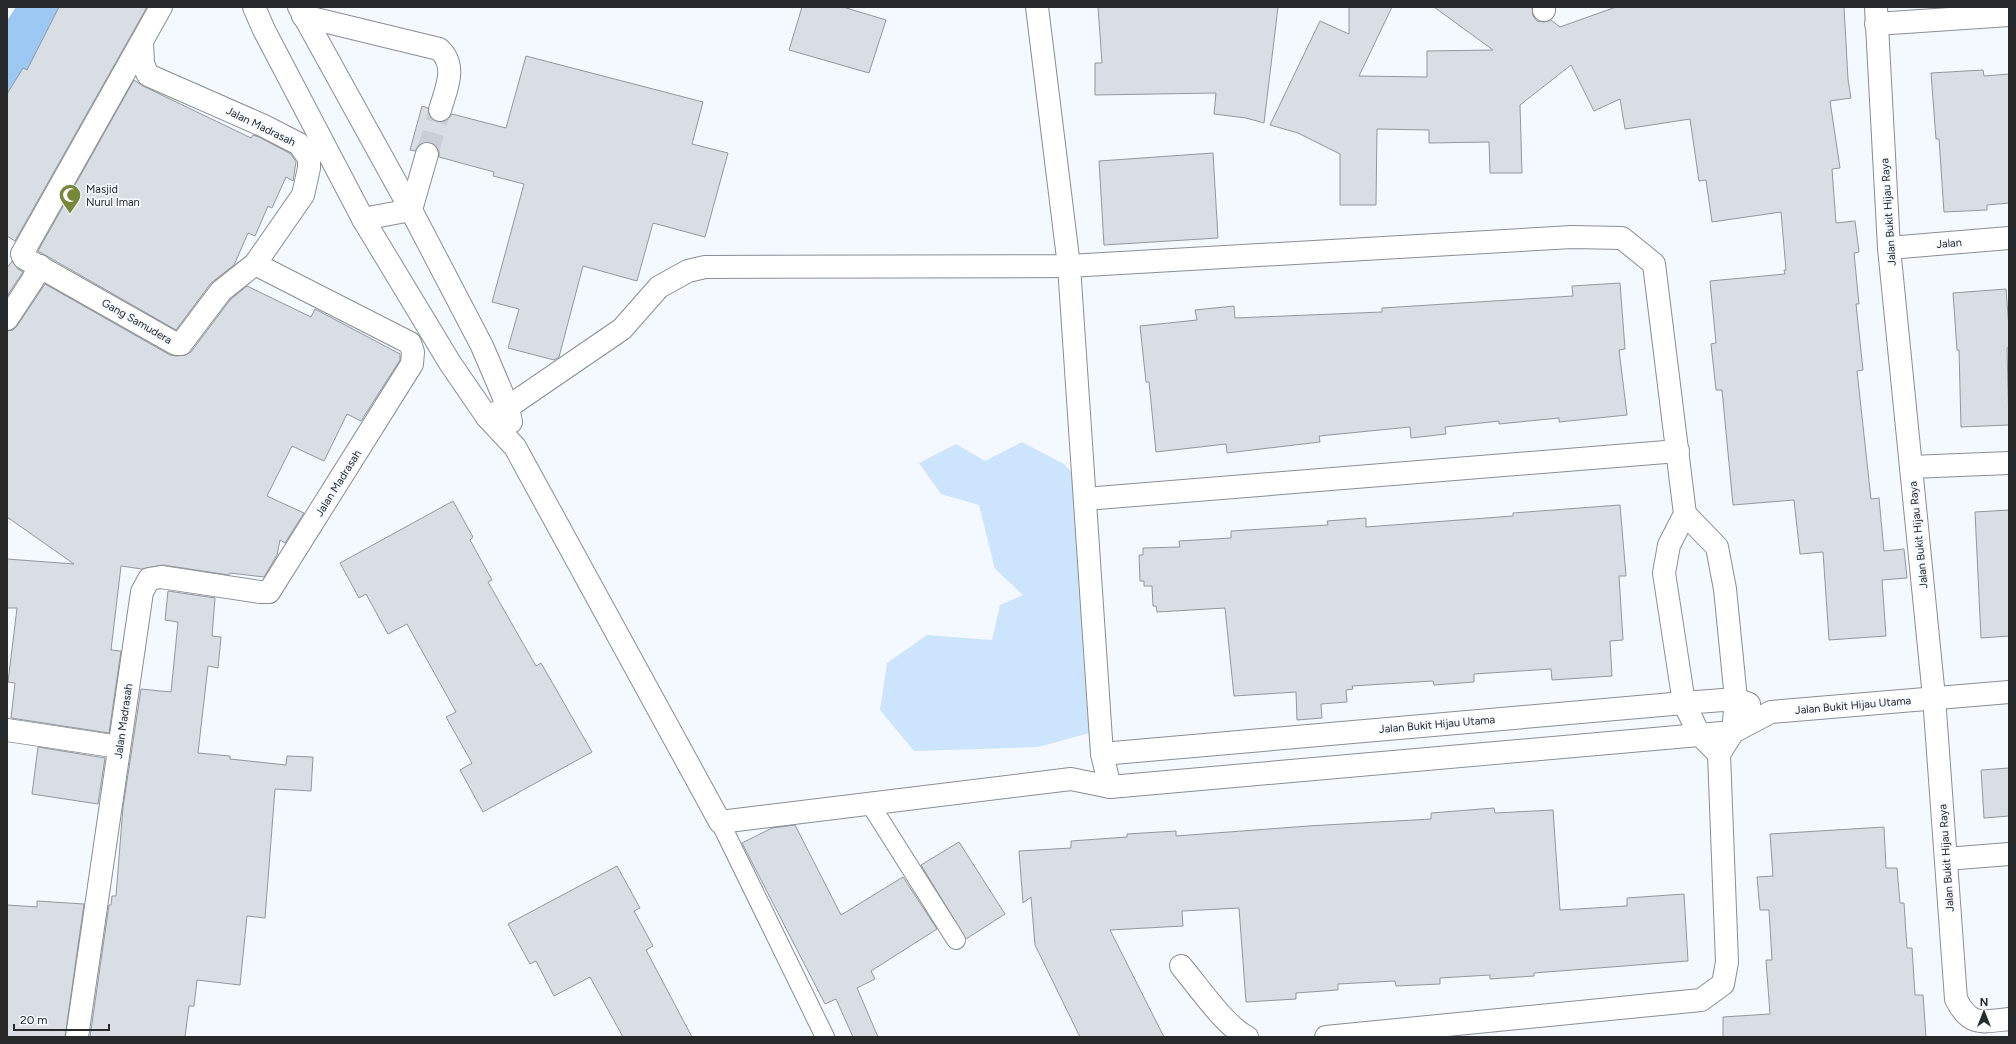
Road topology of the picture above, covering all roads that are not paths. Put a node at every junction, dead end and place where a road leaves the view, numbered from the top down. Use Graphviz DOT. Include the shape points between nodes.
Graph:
graph roads {
  1 [pos="161,7"];
  2 [pos="254,7"];
  3 [pos="1037,7"];
  4 [pos="301,12"];
  5 [pos="2009,15"];
  6 [pos="1876,16"];
  7 [pos="142,41"];
  8 [pos="440,110"];
  9 [pos="427,154"];
  10 [pos="411,210"];
  11 [pos="363,219"];
  12 [pos="2009,238"];
  13 [pos="1889,248"];
  14 [pos="255,264"];
  15 [pos="40,266"];
  16 [pos="1070,266"];
  17 [pos="7,319"];
  18 [pos="508,407"];
  19 [pos="486,417"];
  20 [pos="516,447"];
  21 [pos="1678,451"];
  22 [pos="2009,463"];
  23 [pos="1911,467"];
  24 [pos="1085,499"];
  25 [pos="1685,514"];
  26 [pos="2009,692"];
  27 [pos="1934,697"];
  28 [pos="1736,699"];
  29 [pos="1684,703"];
  30 [pos="1770,712"];
  31 [pos="7,730"];
  32 [pos="1733,732"];
  33 [pos="1699,734"];
  34 [pos="119,746"];
  35 [pos="1102,754"];
  36 [pos="1719,754"];
  37 [pos="1071,779"];
  38 [pos="1110,787"];
  39 [pos="870,804"];
  40 [pos="720,822"];
  41 [pos="2009,854"];
  42 [pos="1946,859"];
  43 [pos="956,940"];
  44 [pos="1181,966"];
  45 [pos="2009,1019"];
  46 [pos="77,1037"];
  47 [pos="825,1037"];
  48 [pos="1247,1037"];
  49 [pos="1326,1037"];
  1 -- 7 [label="street"];
  2 -- 11 [label="street"];
  3 -- 16 [label="street"];
  4 -- 8 [label="street" via="438,49 446,56 450,77"];
  4 -- 10 [label="street"];
  5 -- 6 [label="street"];
  6 -- 13 [label="street, Jalan Bukit Hijau Raya"];
  7 -- 14 [label="street, Jalan Madrasah" via="143,64 148,75 299,144 309,158 303,195"];
  7 -- 15 [label="street, Gang Samudera" via="23,249 24,258"];
  9 -- 10 [label="street"];
  10 -- 11 [label="street"];
  10 -- 18 [label="street" via="482,346"];
  11 -- 19 [label="street" via="450,363"];
  12 -- 13 [label="street, Jalan"];
  13 -- 23 [label="street, Jalan Bukit Hijau Raya"];
  14 -- 15 [label="street, Gang Samudera" via="221,292 181,344 176,344"];
  14 -- 34 [label="street, Jalan Madrasah" via="410,343 413,352 412,364 269,592 149,578 142,592"];
  15 -- 17 [label="street"];
  16 -- 18 [label="street" via="705,267 688,271 659,287 622,329"];
  16 -- 21 [label="street" via="1572,237 1622,238 1654,264"];
  16 -- 24 [label="street"];
  18 -- 19 [label="street"];
  18 -- 20 [label="street"];
  19 -- 20 [label="street"];
  20 -- 40 [label="street"];
  21 -- 24 [label="street"];
  21 -- 25 [label="street"];
  22 -- 23 [label="street"];
  23 -- 27 [label="street, Jalan Bukit Hijau Raya"];
  24 -- 35 [label="street"];
  25 -- 28 [label="street" via="1717,547 1725,588"];
  25 -- 29 [label="street" via="1669,545 1664,573"];
  26 -- 27 [label="street, Jalan Bukit Hijau Utama"];
  27 -- 30 [label="street, Jalan Bukit Hijau Utama"];
  27 -- 42 [label="street, Jalan Bukit Hijau Raya"];
  28 -- 29 [label="street, Jalan Bukit Hijau Utama"];
  28 -- 30 [label="street, Jalan Bukit Hijau Utama"];
  28 -- 32 [label="street"];
  29 -- 33 [label="street"];
  29 -- 35 [label="street, Jalan Bukit Hijau Utama"];
  30 -- 32 [label="street, Jalan Bukit Hijau Utama"];
  31 -- 34 [label="street"];
  32 -- 33 [label="street, Jalan Bukit Hijau Utama"];
  32 -- 36 [label="street"];
  33 -- 36 [label="street"];
  33 -- 38 [label="street, Jalan Bukit Hijau Utama"];
  34 -- 46 [label="street, Jalan Madrasah"];
  35 -- 37 [label="street"];
  35 -- 38 [label="street"];
  36 -- 49 [label="street" via="1727,962 1723,984 1702,1000"];
  37 -- 38 [label="street, Jalan Bukit Hijau Utama"];
  37 -- 39 [label="street"];
  39 -- 40 [label="street"];
  39 -- 43 [label="lane"];
  40 -- 47 [label="lane"];
  41 -- 42 [label="street"];
  42 -- 45 [label="street, Jalan Bukit Hijau Raya" via="1956,999 1963,1012 1979,1022"];
  44 -- 48 [label="street" via="1228,1021"];
}
